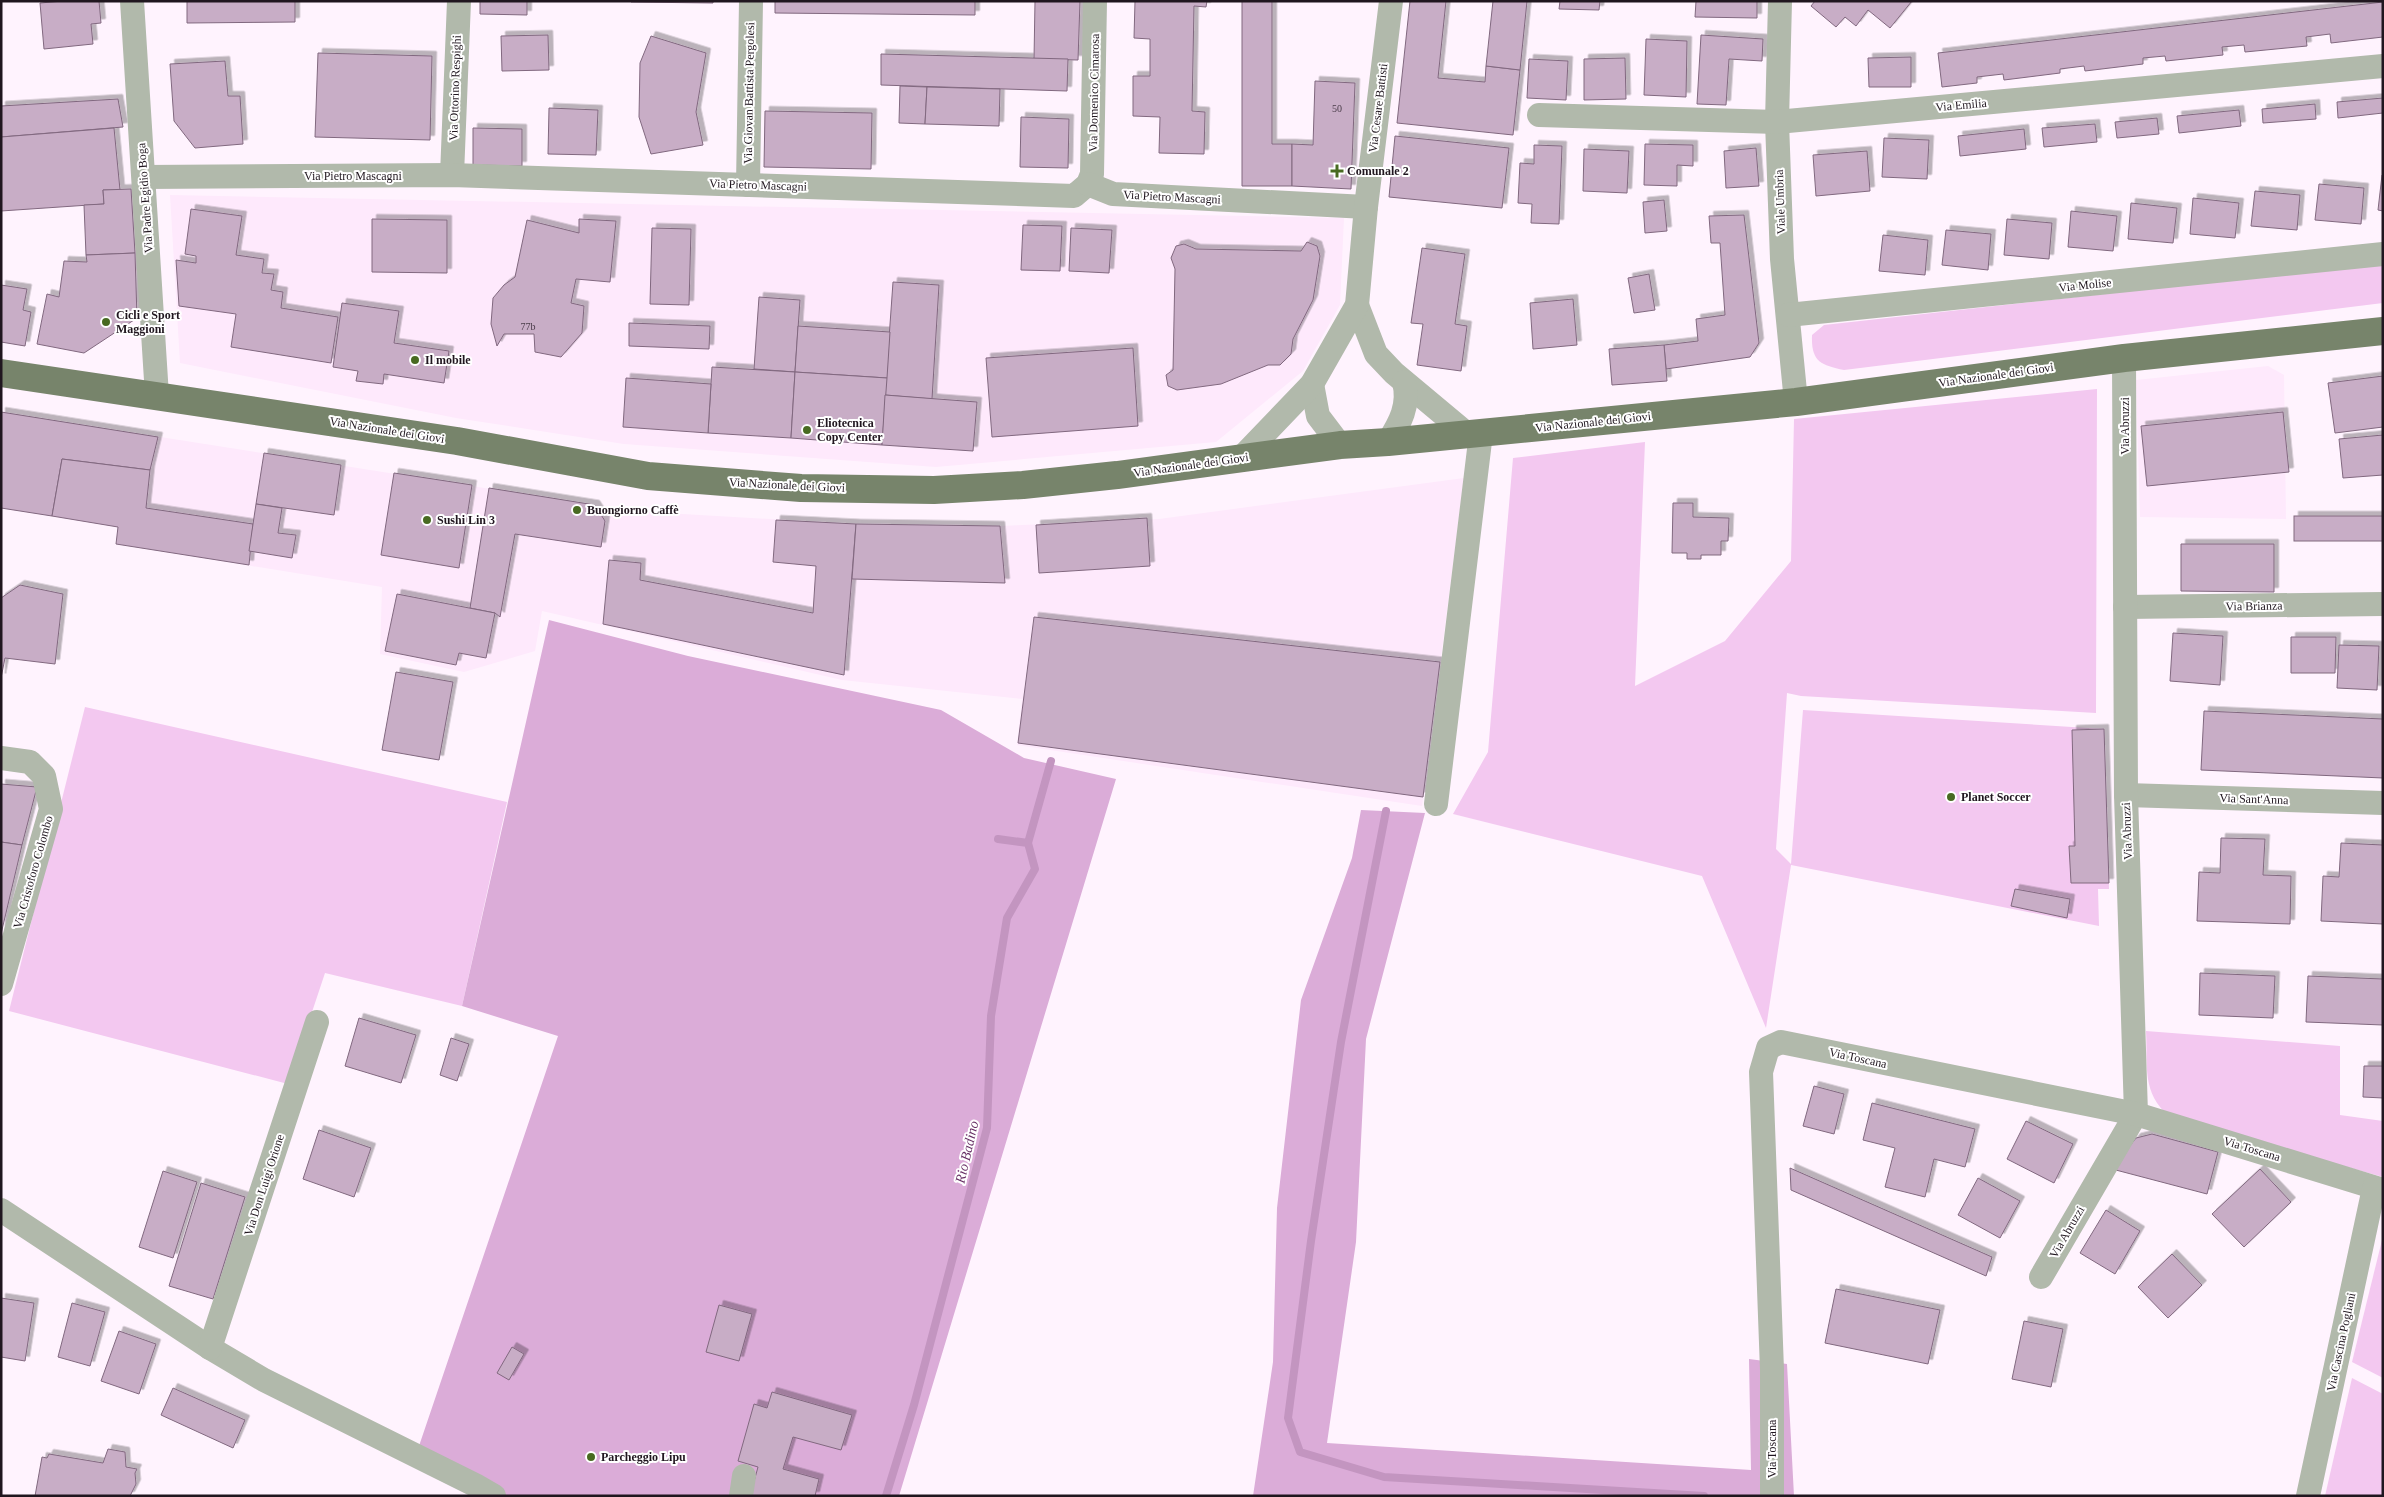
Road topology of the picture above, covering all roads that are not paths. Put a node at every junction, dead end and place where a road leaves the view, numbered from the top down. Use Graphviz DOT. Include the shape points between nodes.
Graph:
graph roads {
  1 [pos="132,1"];
  2 [pos="459,1"];
  3 [pos="751,1"];
  4 [pos="1095,1"];
  5 [pos="1391,1"];
  6 [pos="1780,1"];
  7 [pos="2383,66"];
  8 [pos="1539,115"];
  9 [pos="1777,122"];
  10 [pos="144,176"];
  11 [pos="452,176"];
  12 [pos="1088,184"];
  13 [pos="748,185"];
  14 [pos="1366,207"];
  15 [pos="2383,254"];
  16 [pos="1357,305"];
  17 [pos="1788,315"];
  18 [pos="2383,331"];
  19 [pos="2124,358"];
  20 [pos="1,373"];
  21 [pos="1404,382"];
  22 [pos="1312,384"];
  23 [pos="157,396"];
  24 [pos="1796,402"];
  25 [pos="1474,434"];
  26 [pos="1388,442"];
  27 [pos="1340,445"];
  28 [pos="1242,457"];
  29 [pos="2383,604"];
  30 [pos="2125,607"];
  31 [pos="1,758"];
  32 [pos="2126,795"];
  33 [pos="2383,803"];
  34 [pos="1436,804"];
  35 [pos="1,984"];
  36 [pos="317,1022"];
  37 [pos="2136,1114"];
  38 [pos="2378,1189"];
  39 [pos="1,1210"];
  40 [pos="2041,1277"];
  41 [pos="210,1348"];
  42 [pos="494,1496"];
  43 [pos="1772,1496"];
  44 [pos="2308,1496"];
  1 -- 10 [label="street, Via Padre Egidio Boga"];
  2 -- 11 [label="street, Via Ottorino Respighi"];
  3 -- 13 [label="street, Via Giovan Battista Pergolesi"];
  4 -- 12 [label="street, Via Domenico Cimarosa" via="1092,174"];
  5 -- 14 [label="street, Via Cesare Battisti"];
  6 -- 9 [label="street, Viale Umbria"];
  7 -- 9 [label="street, Via Emilia"];
  8 -- 9 [label="street, Via Emilia"];
  9 -- 17 [label="street, Viale Umbria" via="1782,259"];
  10 -- 11 [label="street, Via Pietro Mascagni"];
  10 -- 23 [label="street, Via Padre Egidio Boga"];
  11 -- 13 [label="street, Via Pietro Mascagni"];
  12 -- 13 [label="street, Via Pietro Mascagni" via="1074,196"];
  12 -- 14 [label="street, Via Pietro Mascagni" via="1113,194"];
  14 -- 16 [label="street, Via Cesare Battisti"];
  15 -- 17 [label="street, Via Molise"];
  16 -- 21 [label="street, Via Cesare Battisti" via="1376,354"];
  16 -- 22 [label="street, Via Cesare Battisti"];
  17 -- 24 [label="street, Viale Umbria"];
  18 -- 19 [label="main road, Via Nazionale dei Giovi"];
  19 -- 24 [label="main road, Via Nazionale dei Giovi"];
  19 -- 30 [label="street, Via Abruzzi"];
  20 -- 23 [label="main road, Via Nazionale dei Giovi"];
  21 -- 25 [label="street, Via Cesare Battisti"];
  21 -- 26 [label="street" via="1404,411"];
  22 -- 27 [label="street" via="1318,416"];
  22 -- 28 [label="street, Via Cesare Battisti"];
  23 -- 28 [label="main road, Via Nazionale dei Giovi" via="457,441 648,476 801,488 934,490 1023,485"];
  24 -- 25 [label="main road, Via Nazionale dei Giovi"];
  25 -- 26 [label="main road, Via Nazionale dei Giovi"];
  25 -- 34 [label="street"];
  26 -- 27 [label="main road, Via Nazionale dei Giovi"];
  27 -- 28 [label="main road, Via Nazionale dei Giovi"];
  29 -- 30 [label="street, Via Brianza"];
  30 -- 32 [label="street, Via Abruzzi"];
  31 -- 35 [label="street, Via Cristoforo Colombo" via="30,762 44,776 51,809"];
  32 -- 33 [label="street, Via Sant'Anna"];
  32 -- 37 [label="street, Via Abruzzi"];
  36 -- 41 [label="street, Via Don Luigi Orione"];
  37 -- 38 [label="street, Via Toscana"];
  37 -- 40 [label="street, Via Abruzzi"];
  37 -- 43 [label="street, Via Toscana" via="1781,1042 1768,1048 1761,1072 1772,1370"];
  38 -- 44 [label="street, Via Cascina Pogliani"];
  39 -- 41 [label="street"];
  41 -- 42 [label="street" via="264,1380"];
}
